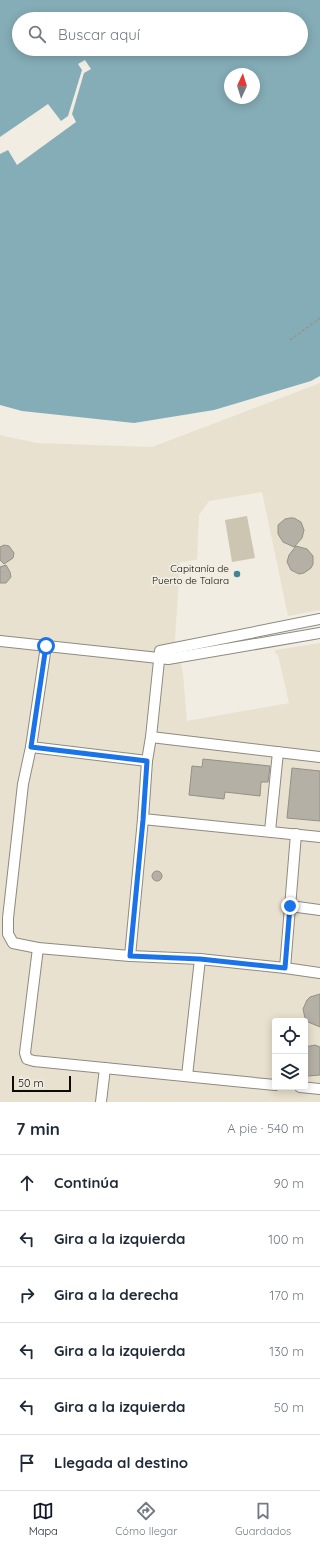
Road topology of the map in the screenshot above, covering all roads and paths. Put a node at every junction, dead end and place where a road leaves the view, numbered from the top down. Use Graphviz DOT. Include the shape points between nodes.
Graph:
graph roads {
  1 [pos="320,318"];
  2 [pos="290,340"];
  3 [pos="320,619"];
  4 [pos="320,632"];
  5 [pos="0,640"];
  6 [pos="46,646"];
  7 [pos="160,655"];
  8 [pos="151,737"];
  9 [pos="31,747"];
  10 [pos="278,752"];
  11 [pos="320,757"];
  12 [pos="147,761"];
  13 [pos="143,820"];
  14 [pos="270,831"];
  15 [pos="296,834"];
  16 [pos="320,836"];
  17 [pos="290,906"];
  18 [pos="320,910"];
  19 [pos="38,948"];
  20 [pos="130,956"];
  21 [pos="200,959"];
  22 [pos="285,968"];
  23 [pos="320,973"];
  24 [pos="104,1068"];
  25 [pos="187,1076"];
  26 [pos="272,1085"];
  27 [pos="308,1088"];
  28 [pos="320,1089"];
  29 [pos="101,1102"];
  1 -- 2 [label="path"];
  3 -- 7 [label="street"];
  4 -- 7 [label="street" via="168,659"];
  5 -- 6 [label="street"];
  6 -- 7 [label="street"];
  6 -- 9 [label="street"];
  7 -- 8 [label="street"];
  8 -- 10 [label="street"];
  8 -- 12 [label="street"];
  9 -- 12 [label="street"];
  9 -- 19 [label="street" via="23,784 8,934 13,943"];
  10 -- 11 [label="street"];
  10 -- 14 [label="street"];
  12 -- 13 [label="street"];
  13 -- 14 [label="street"];
  13 -- 20 [label="street"];
  14 -- 15 [label="street"];
  15 -- 16 [label="street"];
  15 -- 17 [label="street"];
  17 -- 18 [label="street"];
  17 -- 22 [label="street"];
  19 -- 20 [label="street"];
  19 -- 24 [label="street" via="25,1053 27,1059"];
  20 -- 21 [label="street"];
  21 -- 22 [label="street"];
  21 -- 25 [label="street"];
  22 -- 23 [label="street"];
  24 -- 25 [label="street"];
  24 -- 29 [label="street"];
  25 -- 26 [label="street"];
  27 -- 28 [label="street"];
}
